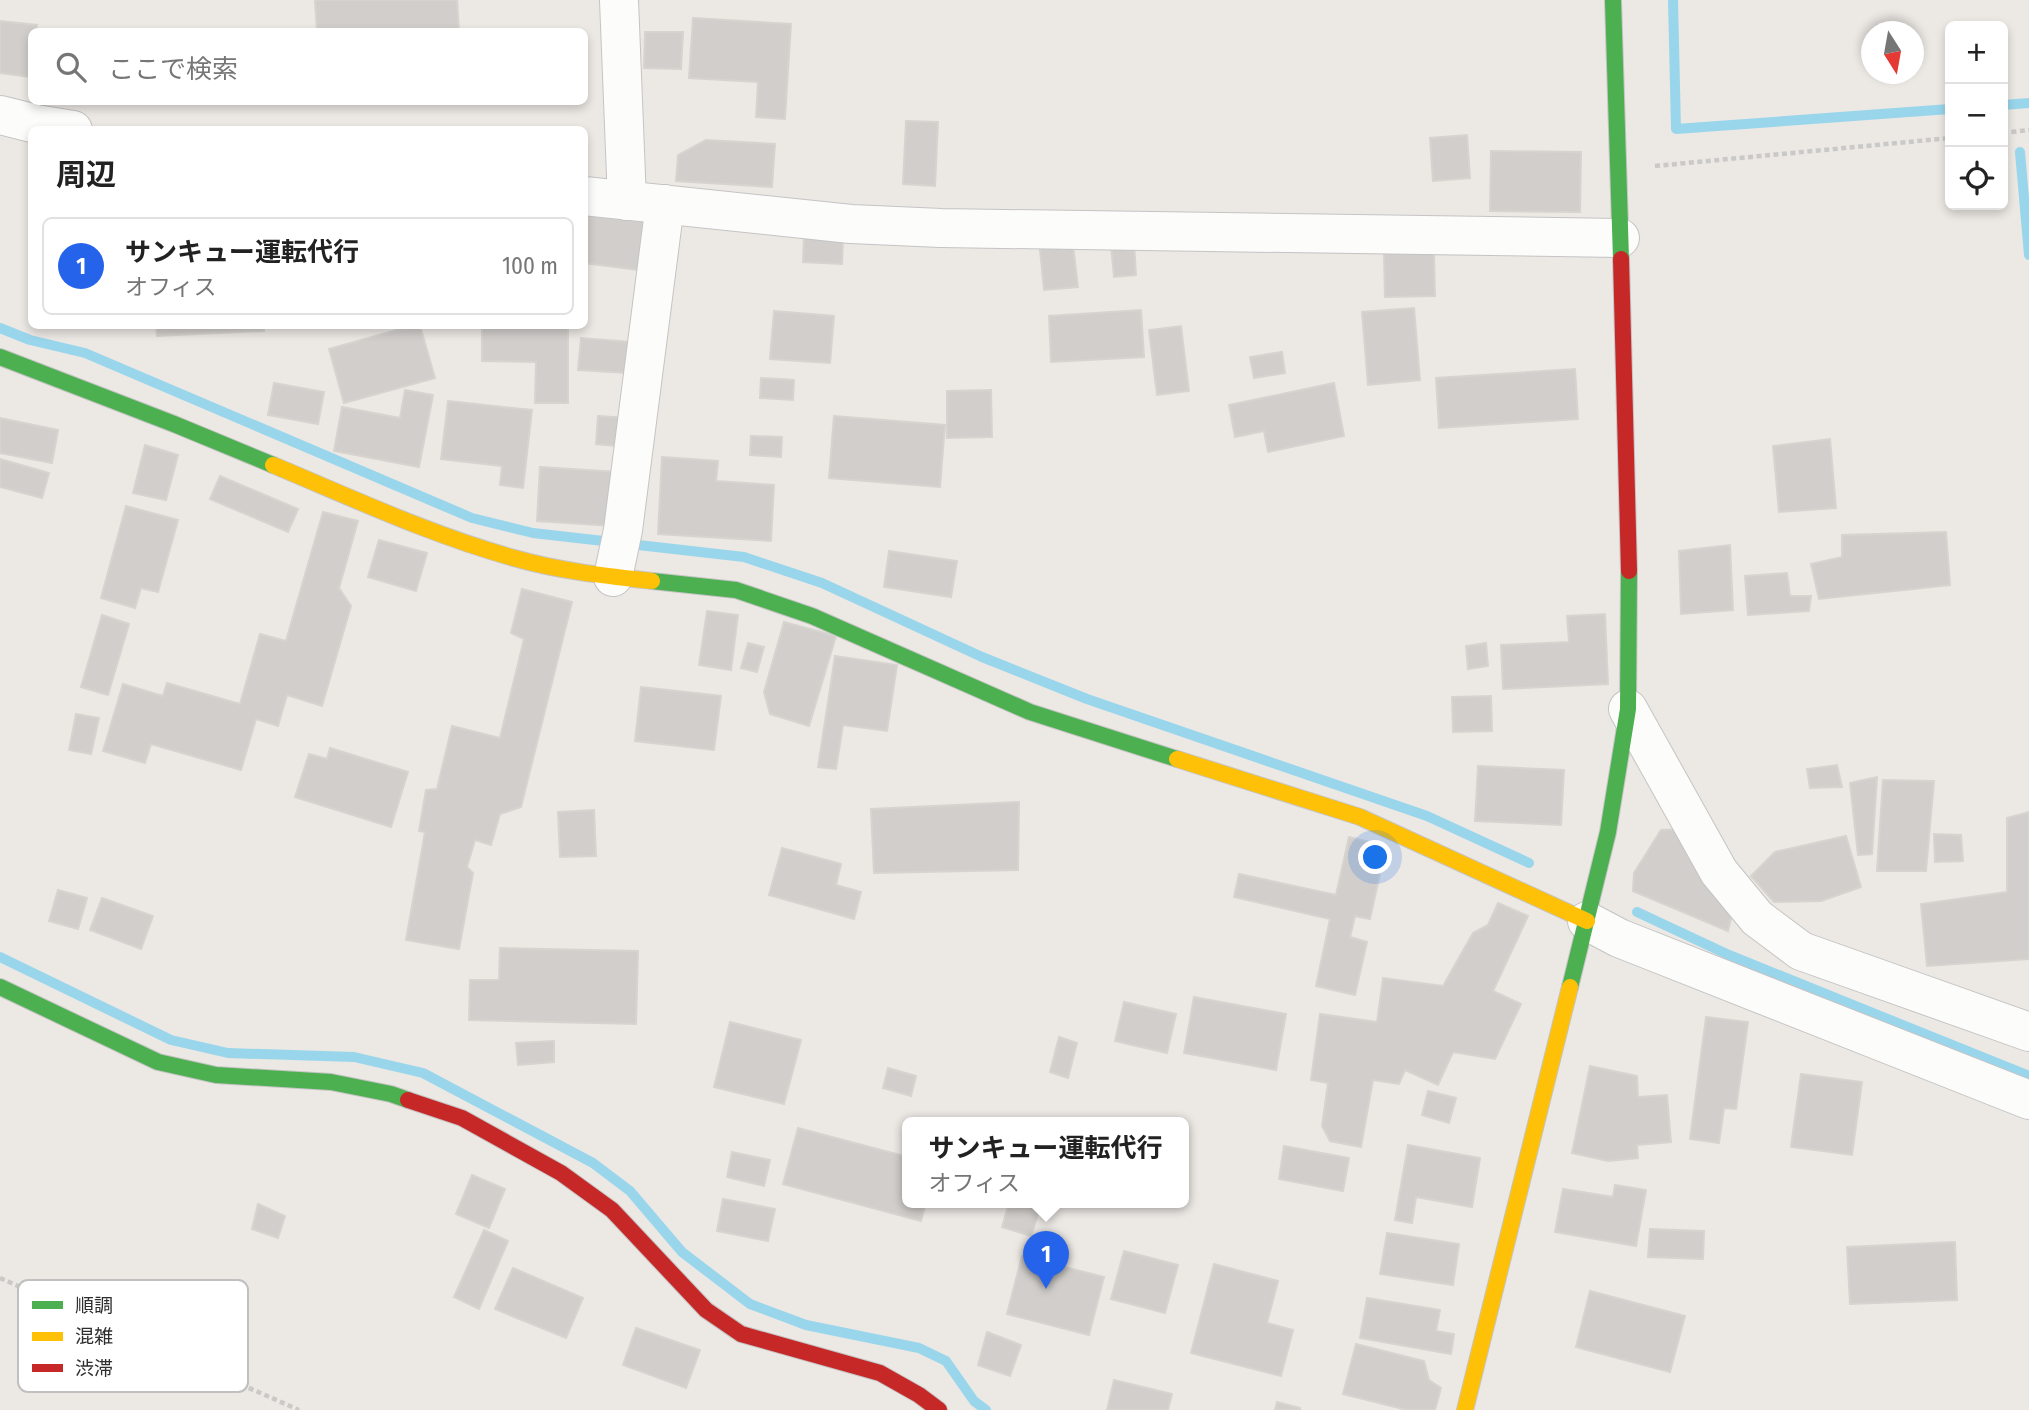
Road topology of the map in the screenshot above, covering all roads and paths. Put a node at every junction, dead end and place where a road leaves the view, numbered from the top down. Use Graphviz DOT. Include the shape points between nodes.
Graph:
graph roads {
  1 [pos="619,0"];
  2 [pos="1613,0"];
  3 [pos="0,116"];
  4 [pos="48,126"];
  5 [pos="2029,130"];
  6 [pos="2008,132"];
  7 [pos="1945,138"];
  8 [pos="1617,170"];
  9 [pos="588,196"];
  10 [pos="627,201"];
  11 [pos="665,204"];
  12 [pos="1620,238"];
  13 [pos="0,357"];
  14 [pos="618,555"];
  15 [pos="1628,709"];
  16 [pos="1587,922"];
  17 [pos="0,986"];
  18 [pos="2029,1032"];
  19 [pos="2029,1100"];
  20 [pos="0,1278"];
  21 [pos="18,1286"];
  22 [pos="248,1387"];
  23 [pos="299,1410"];
  24 [pos="939,1410"];
  25 [pos="1465,1410"];
  1 -- 10 [label="street"];
  2 -- 8 [label="street"];
  3 -- 4 [label="street"];
  5 -- 6 [label="path"];
  7 -- 8 [label="path"];
  8 -- 12 [label="street"];
  9 -- 10 [label="street"];
  10 -- 11 [label="street"];
  11 -- 12 [label="street" via="851,224 941,228"];
  11 -- 14 [label="street"];
  12 -- 15 [label="street" via="1628,475"];
  13 -- 14 [label="street" via="439,534 516,559"];
  14 -- 16 [label="street" via="812,616 1030,712 1360,817"];
  15 -- 16 [label="street" via="1608,832"];
  15 -- 18 [label="street" via="1719,872 1757,918 1801,951"];
  16 -- 19 [label="street"];
  16 -- 25 [label="street"];
  17 -- 24 [label="street" via="158,1062 216,1075 331,1082 391,1094 462,1118 561,1173 612,1210 705,1310 741,1334 880,1373"];
  20 -- 21 [label="path"];
  22 -- 23 [label="path"];
}
